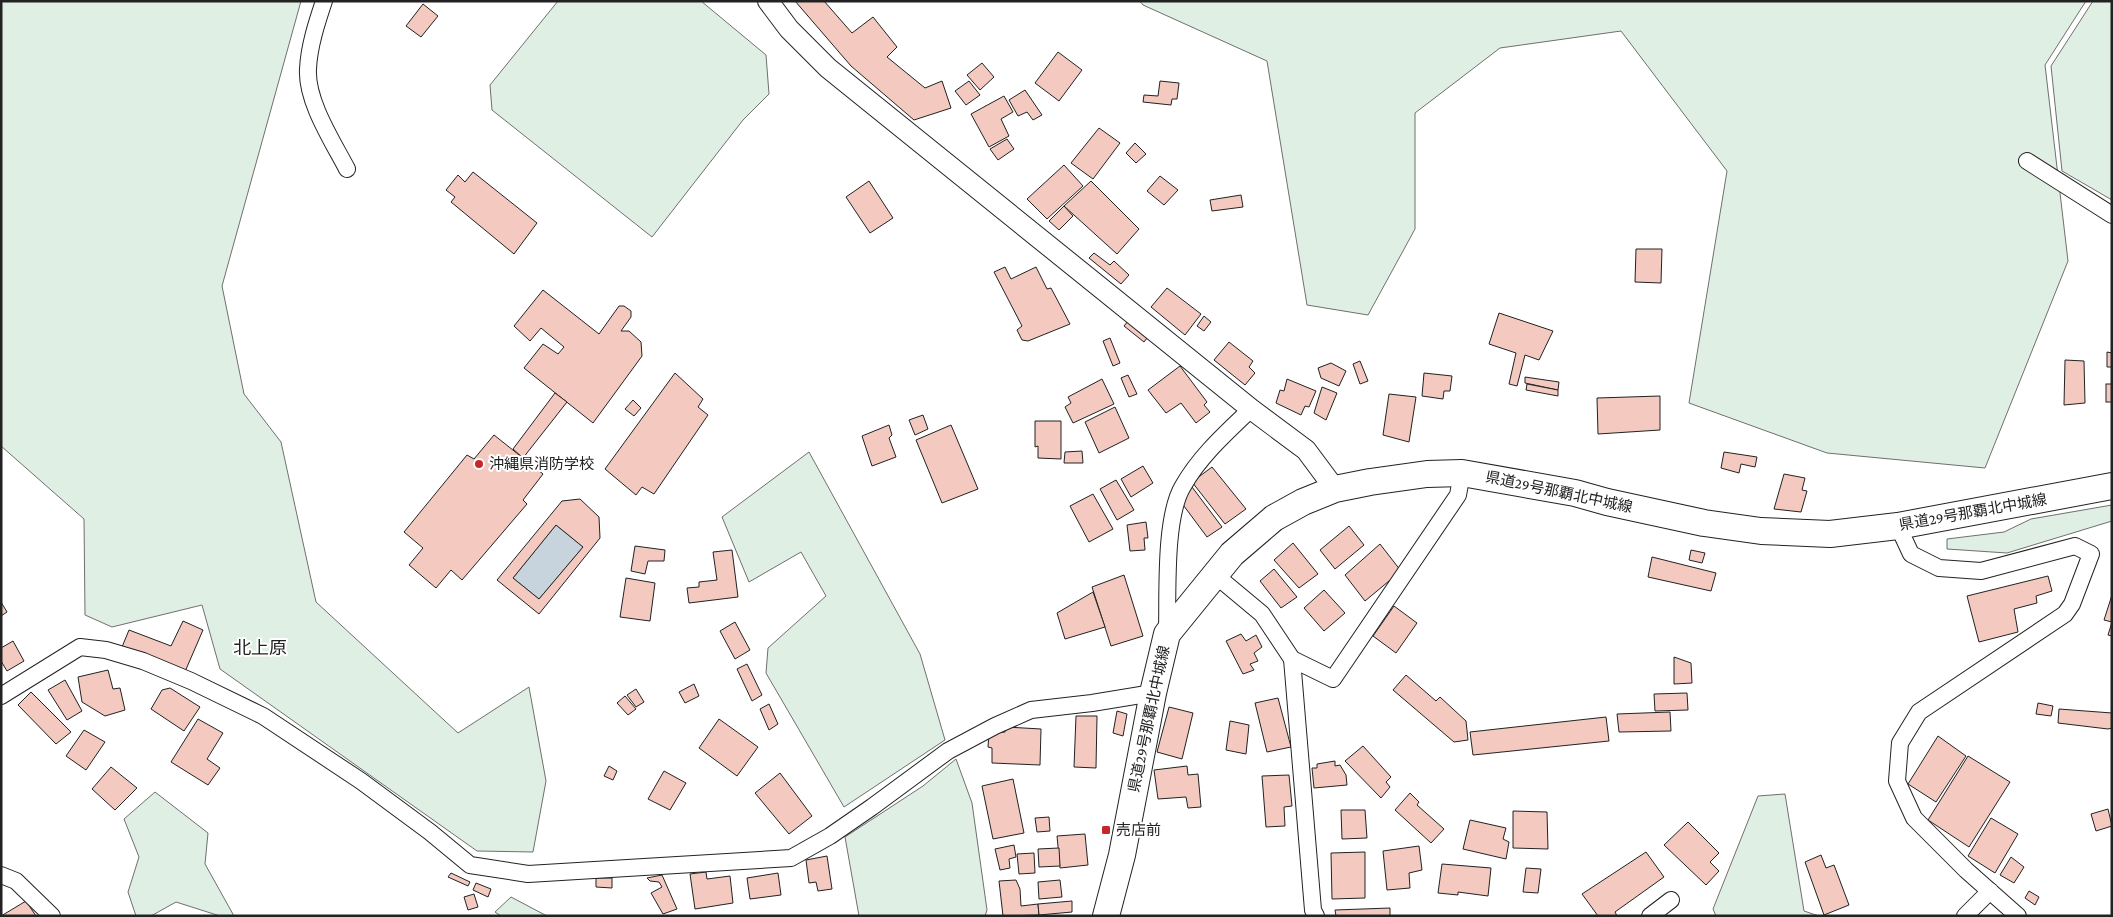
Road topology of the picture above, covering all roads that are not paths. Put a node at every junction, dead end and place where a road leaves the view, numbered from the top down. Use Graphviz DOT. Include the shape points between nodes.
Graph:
graph roads {
  1 [pos="324,1"];
  2 [pos="768,1"];
  3 [pos="2027,161"];
  4 [pos="347,169"];
  5 [pos="2112,215"];
  6 [pos="1251,409"];
  7 [pos="1462,473"];
  8 [pos="2112,486"];
  9 [pos="1335,489"];
  10 [pos="1898,526"];
  11 [pos="1214,574"];
  12 [pos="1167,634"];
  13 [pos="1292,659"];
  14 [pos="1153,693"];
  15 [pos="1,696"];
  16 [pos="1,875"];
  17 [pos="1990,891"];
  18 [pos="1671,900"];
  19 [pos="52,916"];
  20 [pos="1106,916"];
  21 [pos="1316,916"];
  22 [pos="1650,916"];
  23 [pos="1966,916"];
  24 [pos="2018,916"];
  1 -- 4 [label="street" via="308,70 313,98"];
  2 -- 6 [label="street" via="828,68"];
  3 -- 5 [label="street"];
  6 -- 9 [label="street" via="1306,450"];
  6 -- 12 [label="street" via="1206,452 1178,496 1172,513"];
  7 -- 9 [label="main road, 県道29号那覇北中城線" via="1399,477"];
  7 -- 10 [label="main road, 県道29号那覇北中城線" via="1575,492 1607,502 1736,528 1830,534"];
  7 -- 13 [label="street" via="1458,495 1333,679"];
  8 -- 10 [label="main road, 県道29号那覇北中城線"];
  9 -- 11 [label="main road, 県道29号那覇北中城線" via="1274,518 1253,534"];
  10 -- 17 [label="street" via="1911,554 1939,568 1981,571 2075,546 2091,554 2065,614 1919,712 1900,743 1897,781 1914,818"];
  11 -- 12 [label="main road, 県道29号那覇北中城線"];
  11 -- 13 [label="street" via="1262,614"];
  12 -- 14 [label="main road, 県道29号那覇北中城線"];
  13 -- 21 [label="street"];
  14 -- 15 [label="street" via="1031,710 995,726 948,751 872,808 791,858 528,874 470,866 361,781 263,716 143,661 106,650 80,647"];
  14 -- 20 [label="main road, 県道29号那覇北中城線" via="1122,854"];
  16 -- 19 [label="street" via="16,881"];
  17 -- 23 [label="street"];
  17 -- 24 [label="street"];
  18 -- 22 [label="street"];
}
